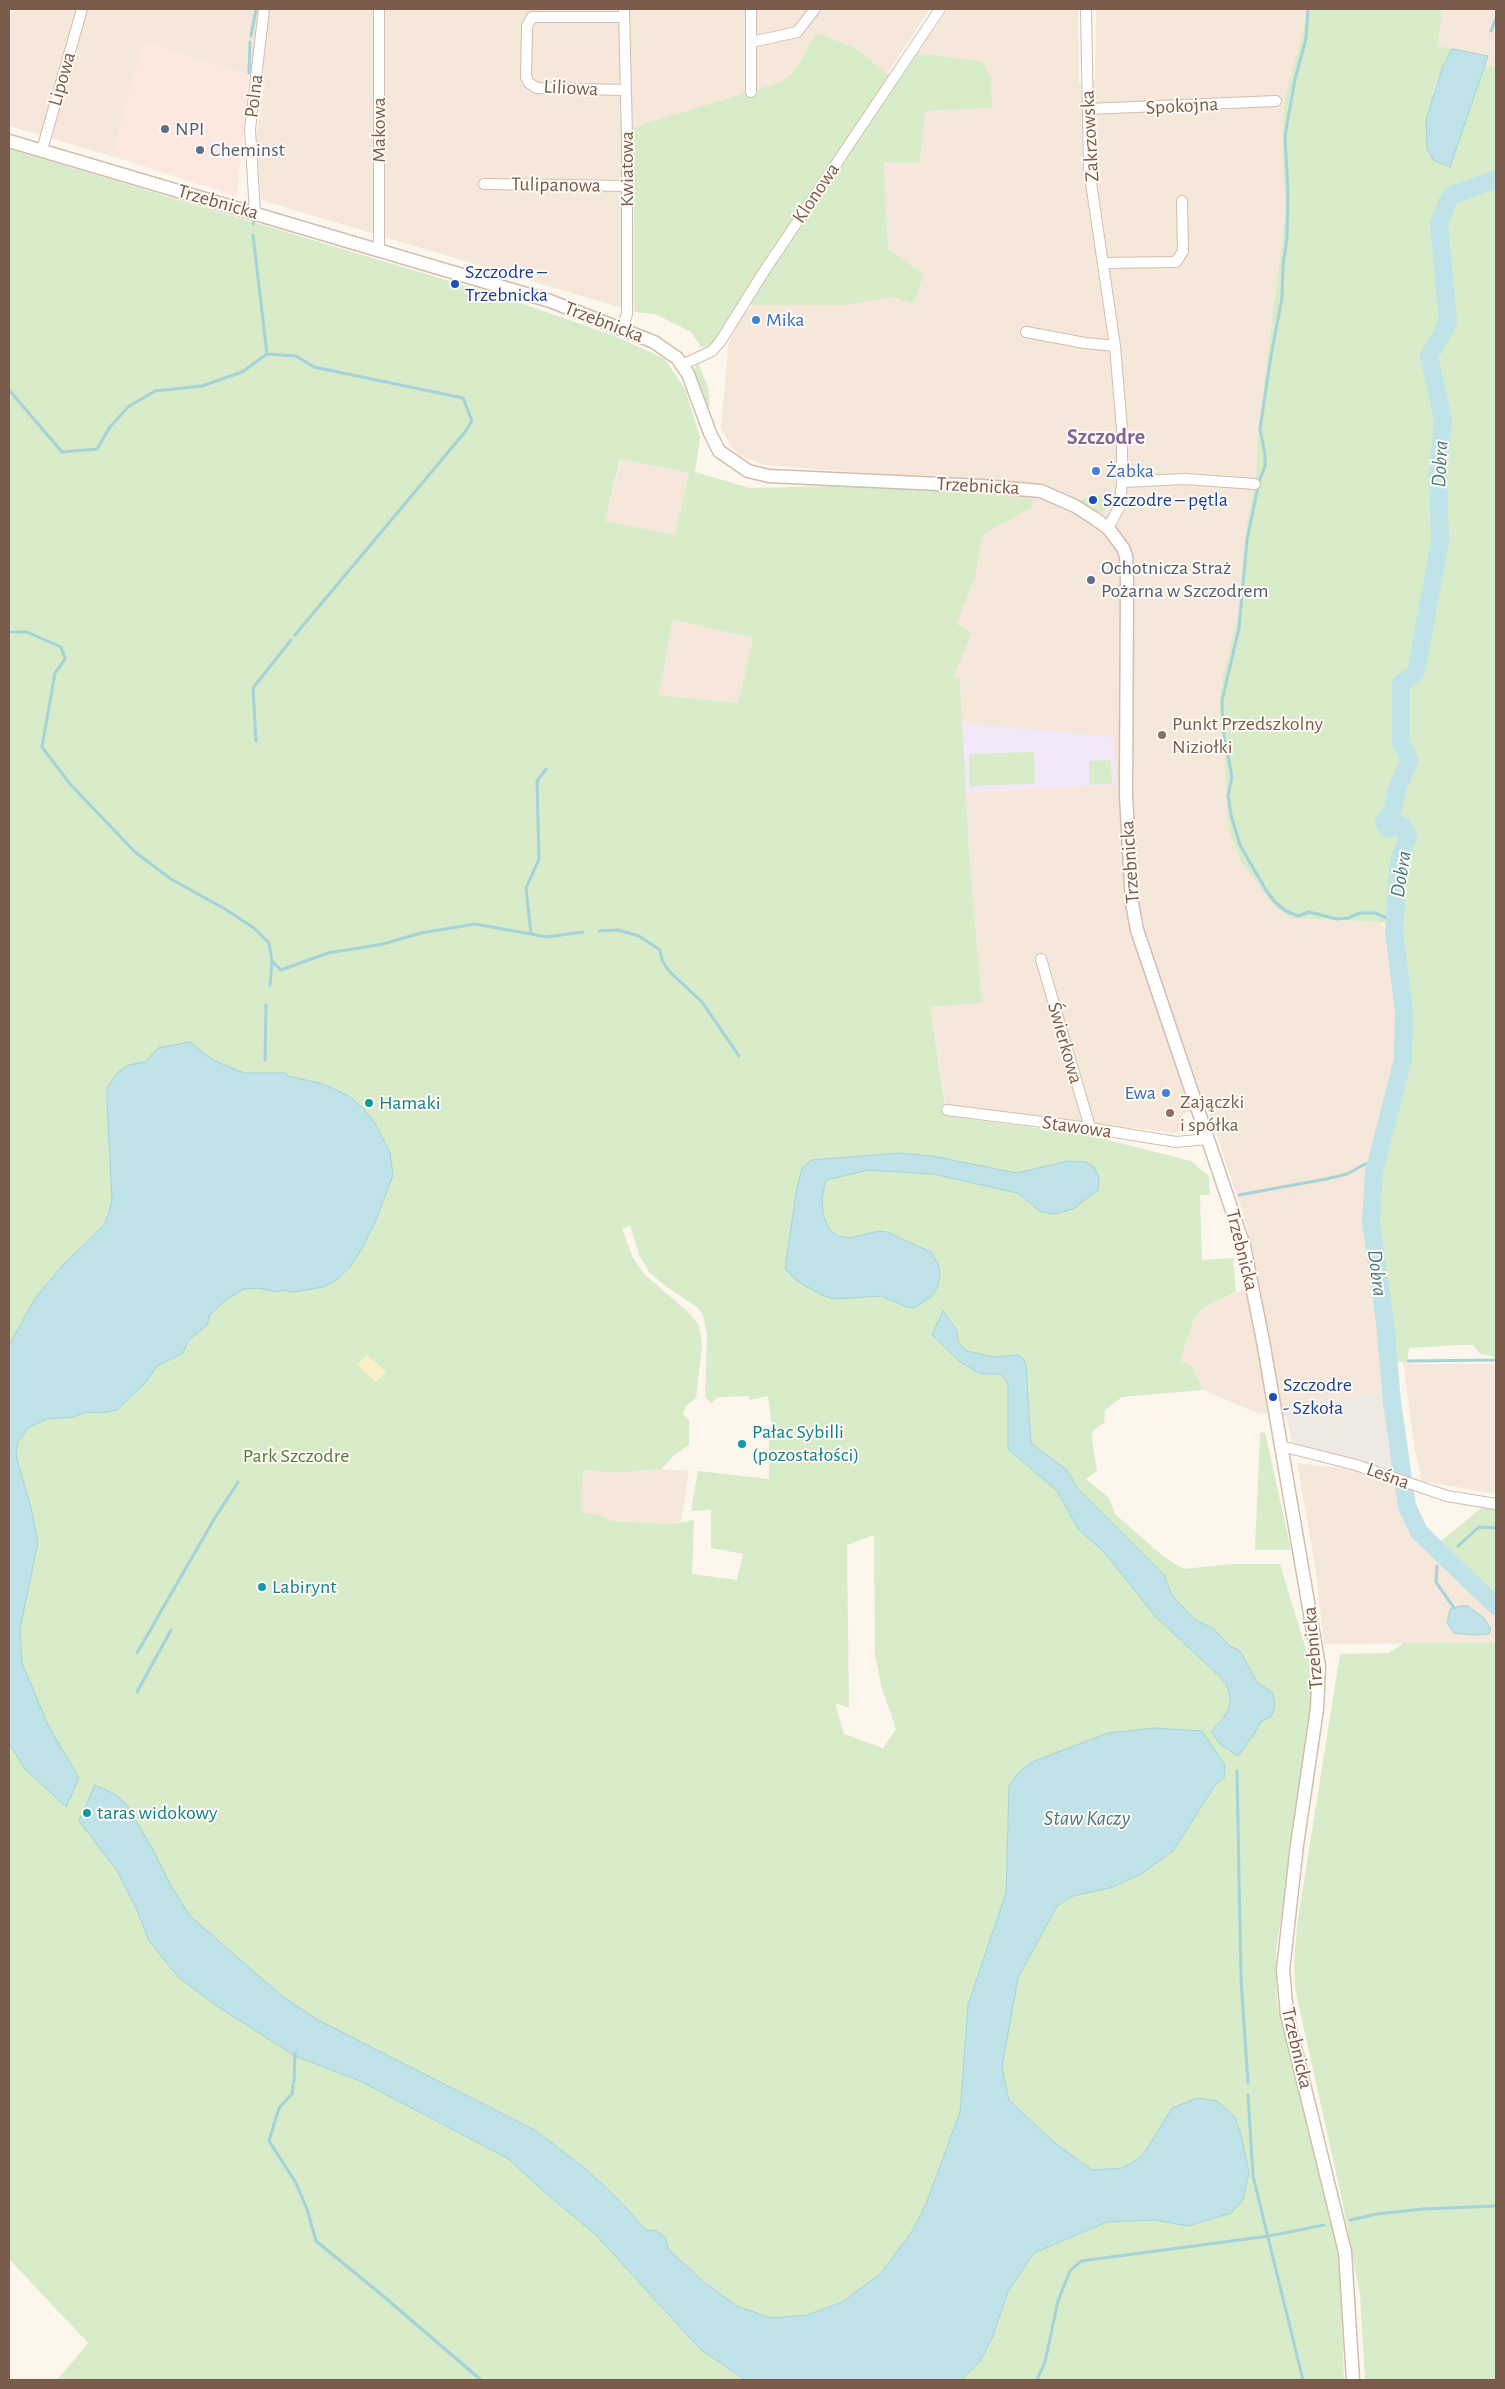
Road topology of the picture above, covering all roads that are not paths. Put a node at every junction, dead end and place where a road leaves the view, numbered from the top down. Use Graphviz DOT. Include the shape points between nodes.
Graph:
graph roads {
  1 [pos="82,9"];
  2 [pos="264,9"];
  3 [pos="379,9"];
  4 [pos="751,9"];
  5 [pos="815,9"];
  6 [pos="940,9"];
  7 [pos="1086,9"];
  8 [pos="624,13"];
  9 [pos="752,42"];
  10 [pos="624,90"];
  11 [pos="751,92"];
  12 [pos="1276,101"];
  13 [pos="1088,109"];
  14 [pos="9,140"];
  15 [pos="42,150"];
  16 [pos="484,184"];
  17 [pos="627,186"];
  18 [pos="1182,202"];
  19 [pos="255,214"];
  20 [pos="379,250"];
  21 [pos="1103,263"];
  22 [pos="622,328"];
  23 [pos="1026,332"];
  24 [pos="1115,346"];
  25 [pos="682,365"];
  26 [pos="1122,482"];
  27 [pos="1255,484"];
  28 [pos="1108,528"];
  29 [pos="1040,959"];
  30 [pos="947,1110"];
  31 [pos="1090,1128"];
  32 [pos="1208,1139"];
  33 [pos="1281,1446"];
  34 [pos="1496,1504"];
  35 [pos="1353,2380"];
  1 -- 15 [label="street, Lipowa"];
  2 -- 19 [label="street, Polna" via="250,129"];
  3 -- 20 [label="street, Makowa"];
  4 -- 9 [label="street"];
  5 -- 9 [label="street" via="798,32"];
  6 -- 25 [label="street, Klonowa" via="744,301 726,333 712,351"];
  7 -- 13 [label="street, Zakrzowska"];
  8 -- 10 [label="street, Kwiatowa"];
  8 -- 10 [label="street, Liliowa" via="532,17 527,26 526,77 537,88"];
  9 -- 11 [label="street"];
  10 -- 17 [label="street, Kwiatowa"];
  12 -- 13 [label="street, Spokojna"];
  13 -- 21 [label="street, Zakrzowska" via="1089,169"];
  14 -- 15 [label="street, Trzebnicka"];
  15 -- 19 [label="street, Trzebnicka"];
  16 -- 17 [label="street, Tulipanowa"];
  17 -- 22 [label="street, Kwiatowa" via="626,314"];
  18 -- 21 [label="street" via="1183,251 1176,262"];
  19 -- 20 [label="street, Trzebnicka"];
  20 -- 22 [label="street, Trzebnicka" via="550,301"];
  21 -- 24 [label="street, Zakrzowska"];
  22 -- 25 [label="street, Trzebnicka" via="662,347"];
  23 -- 24 [label="street"];
  24 -- 26 [label="street, Zakrzowska" via="1122,429"];
  25 -- 28 [label="street, Trzebnicka" via="719,451 748,471 769,476 1027,489 1047,493 1075,506"];
  26 -- 27 [label="street" via="1185,479"];
  26 -- 28 [label="street, Zakrzowska" via="1120,506"];
  28 -- 32 [label="street, Trzebnicka" via="1126,556 1124,754 1132,903 1147,963"];
  29 -- 31 [label="street, Świerkowa"];
  30 -- 31 [label="street, Stawowa"];
  31 -- 32 [label="street, Stawowa" via="1176,1142"];
  32 -- 33 [label="street, Trzebnicka" via="1244,1246"];
  33 -- 34 [label="street, Leśna" via="1356,1465 1447,1496"];
  33 -- 35 [label="street, Trzebnicka" via="1316,1639 1320,1686 1296,1845 1282,1970 1287,2015 1345,2252"];
}
